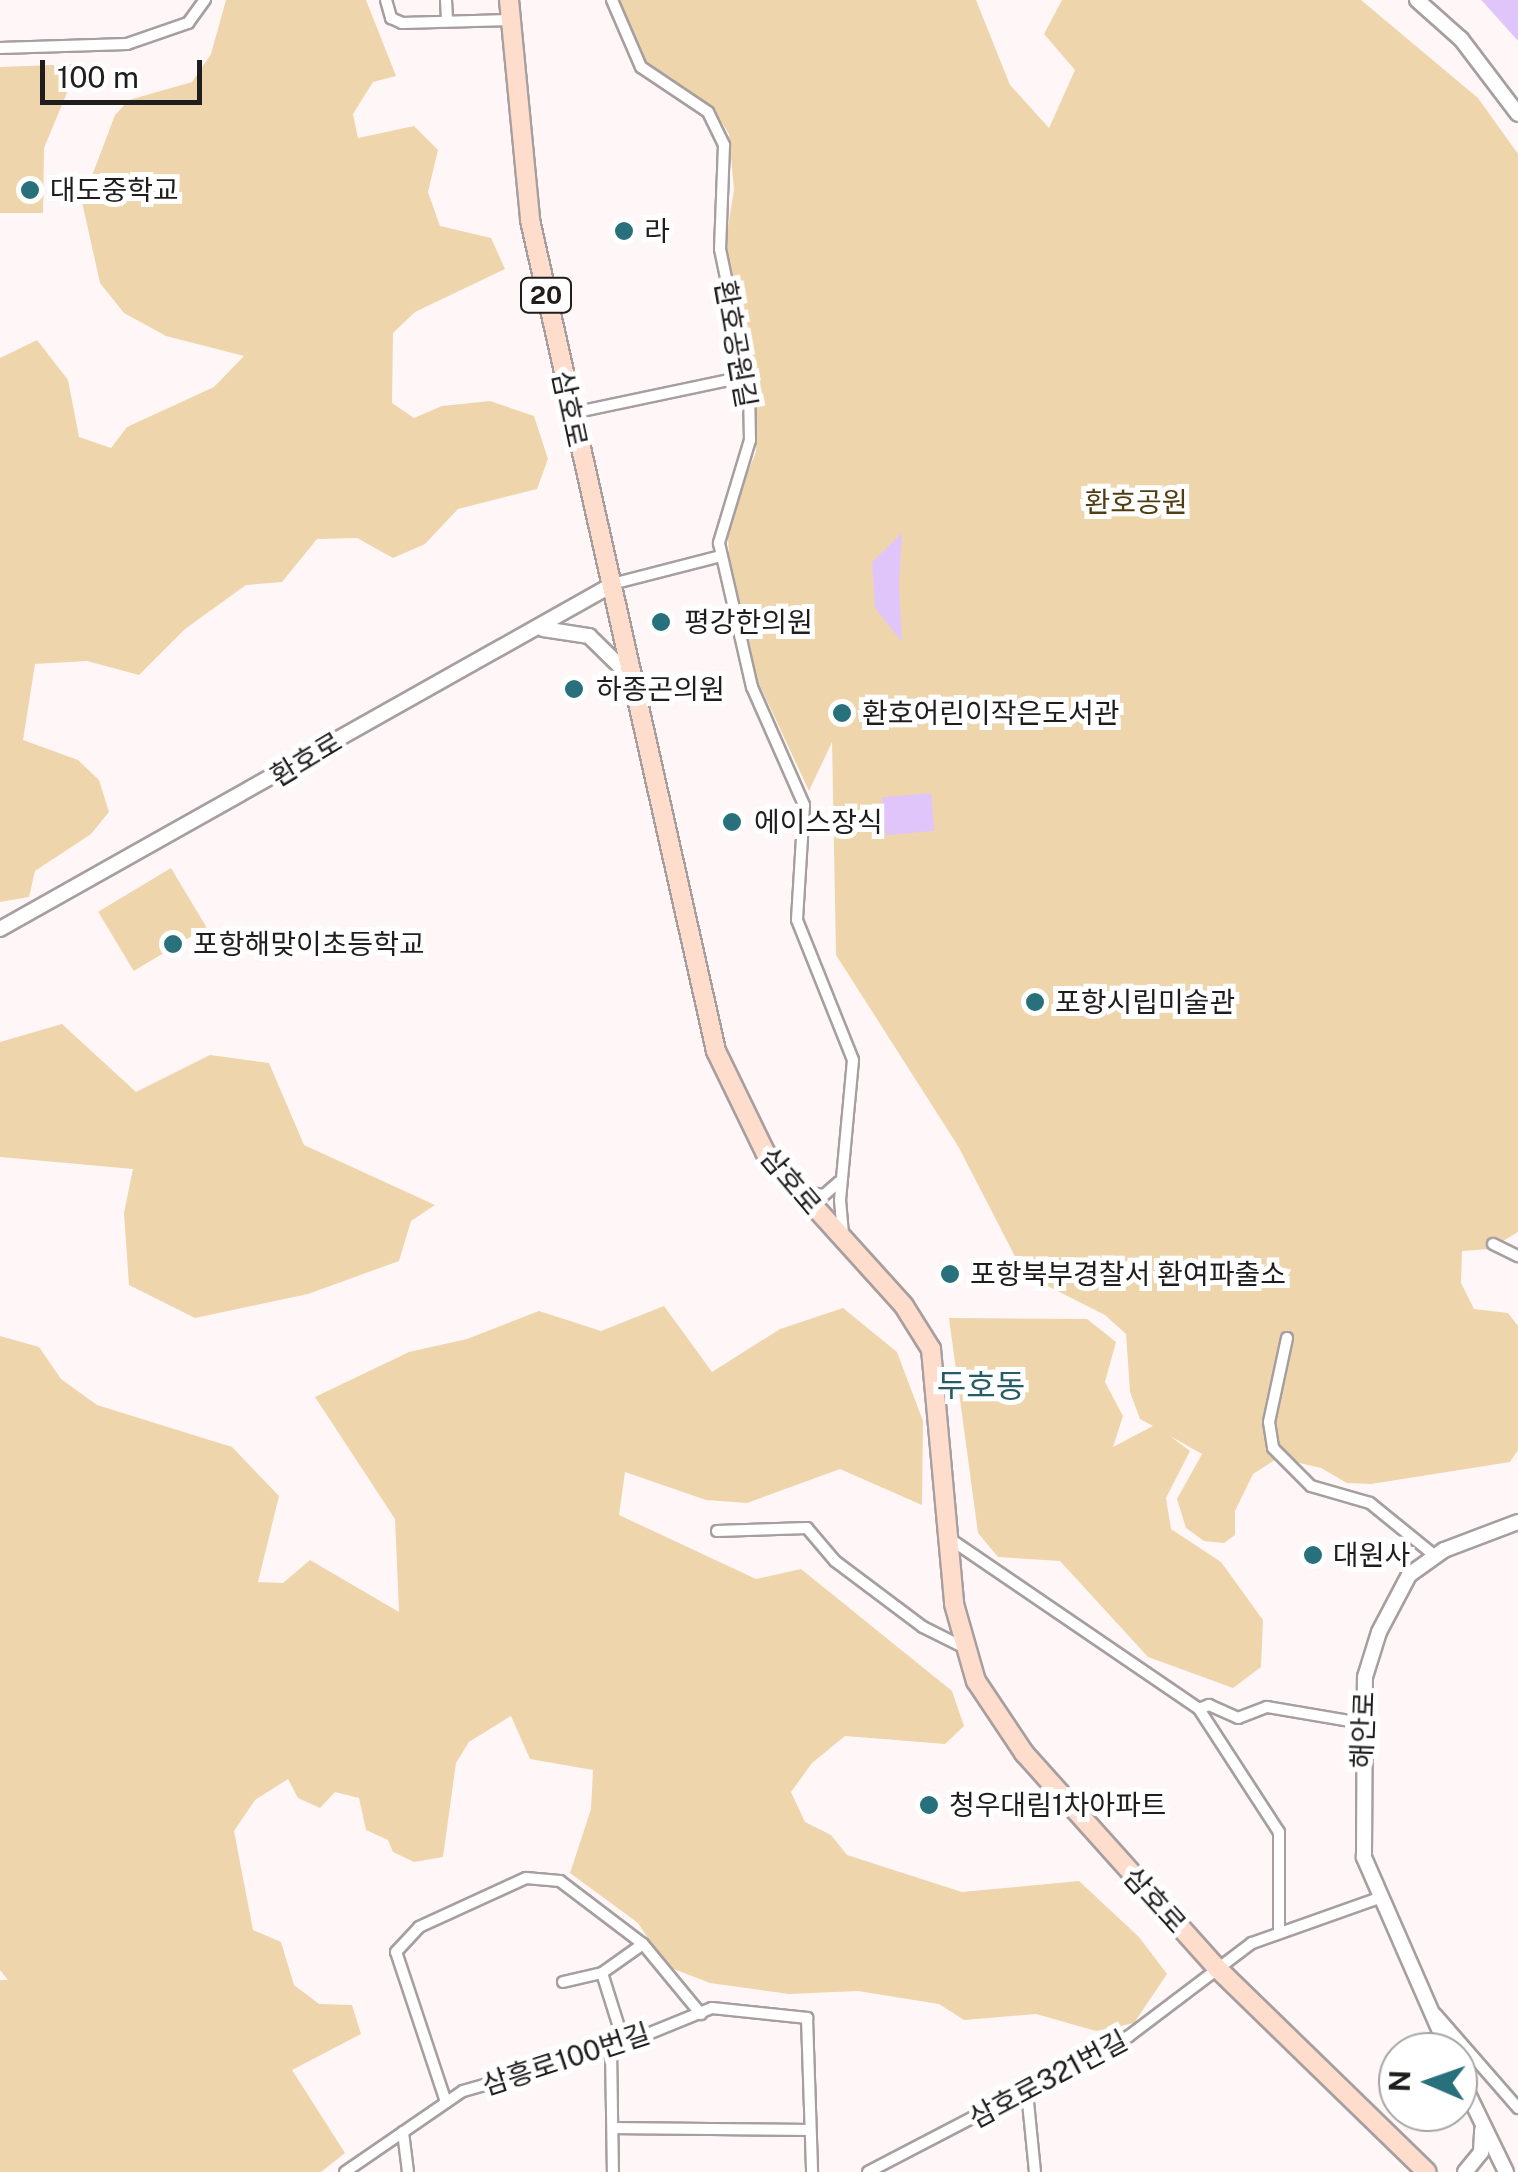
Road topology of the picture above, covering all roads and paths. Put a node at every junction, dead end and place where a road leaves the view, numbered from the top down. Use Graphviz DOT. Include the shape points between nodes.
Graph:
graph roads {
  1 [pos="205,0"];
  2 [pos="386,0"];
  3 [pos="446,0"];
  4 [pos="509,0"];
  5 [pos="612,0"];
  6 [pos="1417,0"];
  7 [pos="510,20"];
  8 [pos="446,22"];
  9 [pos="0,48"];
  10 [pos="1518,114"];
  11 [pos="747,376"];
  12 [pos="571,413"];
  13 [pos="722,556"];
  14 [pos="610,586"];
  15 [pos="537,630"];
  16 [pos="628,674"];
  17 [pos="0,929"];
  18 [pos="841,1176"];
  19 [pos="793,1188"];
  20 [pos="845,1242"];
  21 [pos="1493,1244"];
  22 [pos="1518,1256"];
  23 [pos="1287,1338"];
  24 [pos="1518,1522"];
  25 [pos="717,1532"];
  26 [pos="950,1539"];
  27 [pos="1434,1556"];
  28 [pos="963,1647"];
  29 [pos="1199,1709"];
  30 [pos="1362,1723"];
  31 [pos="1379,1898"];
  32 [pos="1278,1930"];
  33 [pos="643,1944"];
  34 [pos="1218,1968"];
  35 [pos="602,1973"];
  36 [pos="563,1982"];
  37 [pos="1427,2004"];
  38 [pos="701,2014"];
  39 [pos="1440,2032"];
  40 [pos="623,2040"];
  41 [pos="611,2049"];
  42 [pos="1028,2092"];
  43 [pos="446,2102"];
  44 [pos="1518,2108"];
  45 [pos="1478,2117"];
  46 [pos="1481,2124"];
  47 [pos="614,2128"];
  48 [pos="808,2130"];
  49 [pos="404,2132"];
  50 [pos="346,2172"];
  51 [pos="408,2172"];
  52 [pos="613,2172"];
  53 [pos="812,2172"];
  54 [pos="868,2172"];
  55 [pos="1035,2172"];
  56 [pos="1428,2172"];
  57 [pos="1465,2172"];
  58 [pos="1506,2172"];
  1 -- 9 [label="street" via="188,23 126,44"];
  2 -- 8 [label="street" via="396,21"];
  3 -- 8 [label="street"];
  4 -- 7 [label="main road, 삼호로 / 20"];
  5 -- 11 [label="street, 환호공원길" via="641,67 708,112 722,134 728,172 720,249"];
  6 -- 10 [label="street" via="1460,39"];
  7 -- 8 [label="street"];
  7 -- 12 [label="main road, 삼호로 / 20" via="523,185"];
  11 -- 12 [label="street"];
  11 -- 13 [label="street, 환호공원길" via="750,440 718,528"];
  12 -- 14 [label="main road, 삼호로 / 20"];
  13 -- 14 [label="street"];
  13 -- 18 [label="street, 환호공원길" via="752,687 804,805 796,920 851,1050"];
  14 -- 15 [label="street, 환호로"];
  14 -- 16 [label="main road, 삼호로 / 20"];
  15 -- 16 [label="street" via="566,628 589,636"];
  15 -- 17 [label="street, 환호로"];
  16 -- 19 [label="main road, 삼호로 / 20" via="716,1051 740,1112"];
  18 -- 19 [label="street" via="824,1195"];
  18 -- 20 [label="street, 환호공원길"];
  19 -- 20 [label="main road, 삼호로 / 20"];
  20 -- 26 [label="main road, 삼호로 / 20" via="904,1306 932,1349"];
  21 -- 22 [label="street"];
  23 -- 27 [label="street" via="1269,1422 1272,1448 1311,1486 1370,1503"];
  24 -- 27 [label="street, 해안로"];
  25 -- 28 [label="street" via="807,1528 835,1561"];
  26 -- 28 [label="main road, 삼호로 / 20"];
  26 -- 29 [label="street"];
  27 -- 30 [label="street, 해안로" via="1402,1584 1379,1632 1365,1677"];
  28 -- 34 [label="main road, 삼호로 / 20" via="1016,1744"];
  29 -- 30 [label="street" via="1209,1705 1238,1718 1266,1707"];
  29 -- 32 [label="street" via="1279,1832"];
  30 -- 31 [label="street, 해안로" via="1362,1845"];
  31 -- 32 [label="street, 삼호로321번길"];
  31 -- 37 [label="street, 해안로"];
  32 -- 34 [label="street, 삼호로321번길"];
  33 -- 35 [label="street"];
  33 -- 38 [label="street"];
  33 -- 43 [label="street" via="560,1881 526,1878 408,1936 396,1952 404,1990"];
  34 -- 42 [label="street, 삼호로321번길" via="1174,2008"];
  34 -- 56 [label="main road, 삼호로 / 20"];
  35 -- 36 [label="street"];
  35 -- 40 [label="street"];
  37 -- 39 [label="street, 해안로"];
  37 -- 44 [label="street, 해안로"];
  38 -- 40 [label="street, 삼흥로100번길"];
  38 -- 48 [label="street, 삼흥로100번길" via="759,2008 807,2018"];
  40 -- 41 [label="street, 삼흥로100번길"];
  41 -- 43 [label="street, 삼흥로100번길"];
  41 -- 47 [label="street"];
  42 -- 54 [label="street, 삼호로321번길"];
  42 -- 55 [label="street"];
  43 -- 49 [label="street, 삼흥로100번길"];
  45 -- 46 [label="street"];
  46 -- 57 [label="street" via="1481,2152"];
  46 -- 58 [label="street"];
  47 -- 48 [label="street"];
  47 -- 52 [label="street"];
  48 -- 53 [label="street"];
  49 -- 50 [label="street, 삼흥로100번길"];
  49 -- 51 [label="street"];
}
